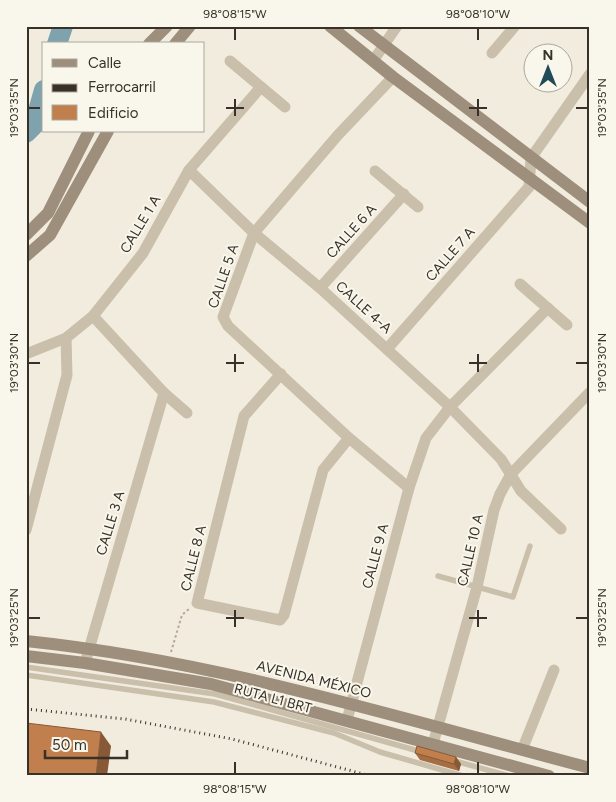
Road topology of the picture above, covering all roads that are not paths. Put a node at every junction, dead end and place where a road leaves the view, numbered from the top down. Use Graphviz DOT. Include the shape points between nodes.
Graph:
graph roads {
  1 [pos="167,26"];
  2 [pos="190,26"];
  3 [pos="330,26"];
  4 [pos="359,26"];
  5 [pos="397,26"];
  6 [pos="515,26"];
  7 [pos="151,42"];
  8 [pos="177,42"];
  9 [pos="383,46"];
  10 [pos="492,53"];
  11 [pos="230,61"];
  12 [pos="373,61"];
  13 [pos="590,74"];
  14 [pos="393,77"];
  15 [pos="261,87"];
  16 [pos="285,107"];
  17 [pos="88,132"];
  18 [pos="107,132"];
  19 [pos="532,158"];
  20 [pos="189,170"];
  21 [pos="375,171"];
  22 [pos="530,178"];
  23 [pos="404,194"];
  24 [pos="590,202"];
  25 [pos="418,207"];
  26 [pos="590,223"];
  27 [pos="254,233"];
  28 [pos="26,235"];
  29 [pos="26,256"];
  30 [pos="520,284"];
  31 [pos="320,288"];
  32 [pos="548,308"];
  33 [pos="93,316"];
  34 [pos="567,325"];
  35 [pos="66,338"];
  36 [pos="387,348"];
  37 [pos="26,354"];
  38 [pos="281,374"];
  39 [pos="590,392"];
  40 [pos="164,393"];
  41 [pos="450,407"];
  42 [pos="186,413"];
  43 [pos="349,438"];
  44 [pos="511,474"];
  45 [pos="409,488"];
  46 [pos="561,529"];
  47 [pos="26,530"];
  48 [pos="530,546"];
  49 [pos="438,576"];
  50 [pos="477,587"];
  51 [pos="26,641"];
  52 [pos="88,648"];
  53 [pos="26,656"];
  54 [pos="85,662"];
  55 [pos="26,667"];
  56 [pos="554,670"];
  57 [pos="26,675"];
  58 [pos="352,703"];
  59 [pos="347,720"];
  60 [pos="437,728"];
  61 [pos="432,749"];
  62 [pos="522,750"];
  63 [pos="440,757"];
  64 [pos="590,768"];
  65 [pos="463,776"];
  66 [pos="509,776"];
  67 [pos="549,776"];
  1 -- 7 [label="street"];
  2 -- 8 [label="street"];
  3 -- 12 [label="street"];
  4 -- 9 [label="street"];
  5 -- 9 [label="street"];
  6 -- 10 [label="street"];
  9 -- 12 [label="street"];
  9 -- 19 [label="street"];
  11 -- 15 [label="street"];
  12 -- 14 [label="street"];
  13 -- 19 [label="street"];
  14 -- 22 [label="street"];
  14 -- 27 [label="street, CALLE 5 A"];
  15 -- 16 [label="street"];
  15 -- 20 [label="street, CALLE 1 A"];
  17 -- 28 [label="street" via="48,213"];
  18 -- 29 [label="street" via="50,235"];
  19 -- 22 [label="street"];
  19 -- 24 [label="street"];
  20 -- 27 [label="street, CALLE 4-A"];
  20 -- 33 [label="street, CALLE 1 A" via="142,253"];
  21 -- 23 [label="street"];
  22 -- 26 [label="street"];
  22 -- 36 [label="street, CALLE 7 A" via="529,187"];
  23 -- 25 [label="street"];
  23 -- 31 [label="street, CALLE 6 A"];
  27 -- 31 [label="street, CALLE 4-A"];
  27 -- 38 [label="street, CALLE 5 A" via="223,316 228,326"];
  30 -- 32 [label="street"];
  31 -- 36 [label="street, CALLE 4-A"];
  32 -- 34 [label="street"];
  32 -- 41 [label="street, CALLE 9 A"];
  33 -- 35 [label="street, CALLE 1 A"];
  33 -- 40 [label="street"];
  35 -- 37 [label="street, CALLE 1 A"];
  35 -- 47 [label="street" via="67,375"];
  36 -- 41 [label="street, CALLE 4-A"];
  38 -- 43 [label="street, CALLE 5 A"];
  38 -- 43 [label="street, CALLE 8 A" via="244,416 197,603 280,620 323,470"];
  39 -- 44 [label="street, CALLE 10 A"];
  40 -- 42 [label="street"];
  40 -- 52 [label="street, CALLE 3 A"];
  41 -- 44 [label="street, CALLE 4-A" via="501,459"];
  41 -- 45 [label="street, CALLE 9 A" via="426,438"];
  43 -- 45 [label="street, CALLE 5 A"];
  44 -- 46 [label="street, CALLE 4-A" via="521,491"];
  44 -- 50 [label="street, CALLE 10 A" via="494,510"];
  45 -- 58 [label="street, CALLE 9 A"];
  48 -- 50 [label="lane" via="514,597"];
  49 -- 50 [label="lane"];
  50 -- 60 [label="street, CALLE 10 A"];
  51 -- 52 [label="street, AVENIDA MÉXICO"];
  52 -- 54 [label="street, CALLE 3 A"];
  52 -- 58 [label="street, AVENIDA MÉXICO" via="215,671"];
  53 -- 54 [label="street"];
  54 -- 59 [label="street" via="211,684"];
  55 -- 61 [label="lane, RUTA L1 BRT" via="215,694"];
  56 -- 62 [label="street"];
  57 -- 65 [label="lane, RUTA L1 BRT" via="214,702 334,733 380,752"];
  58 -- 59 [label="street, CALLE 9 A"];
  58 -- 60 [label="street, AVENIDA MÉXICO"];
  59 -- 61 [label="street"];
  60 -- 61 [label="street, CALLE 10 A"];
  60 -- 62 [label="street, AVENIDA MÉXICO"];
  61 -- 67 [label="street"];
  62 -- 64 [label="street, AVENIDA MÉXICO"];
  63 -- 66 [label="lane"];
}
